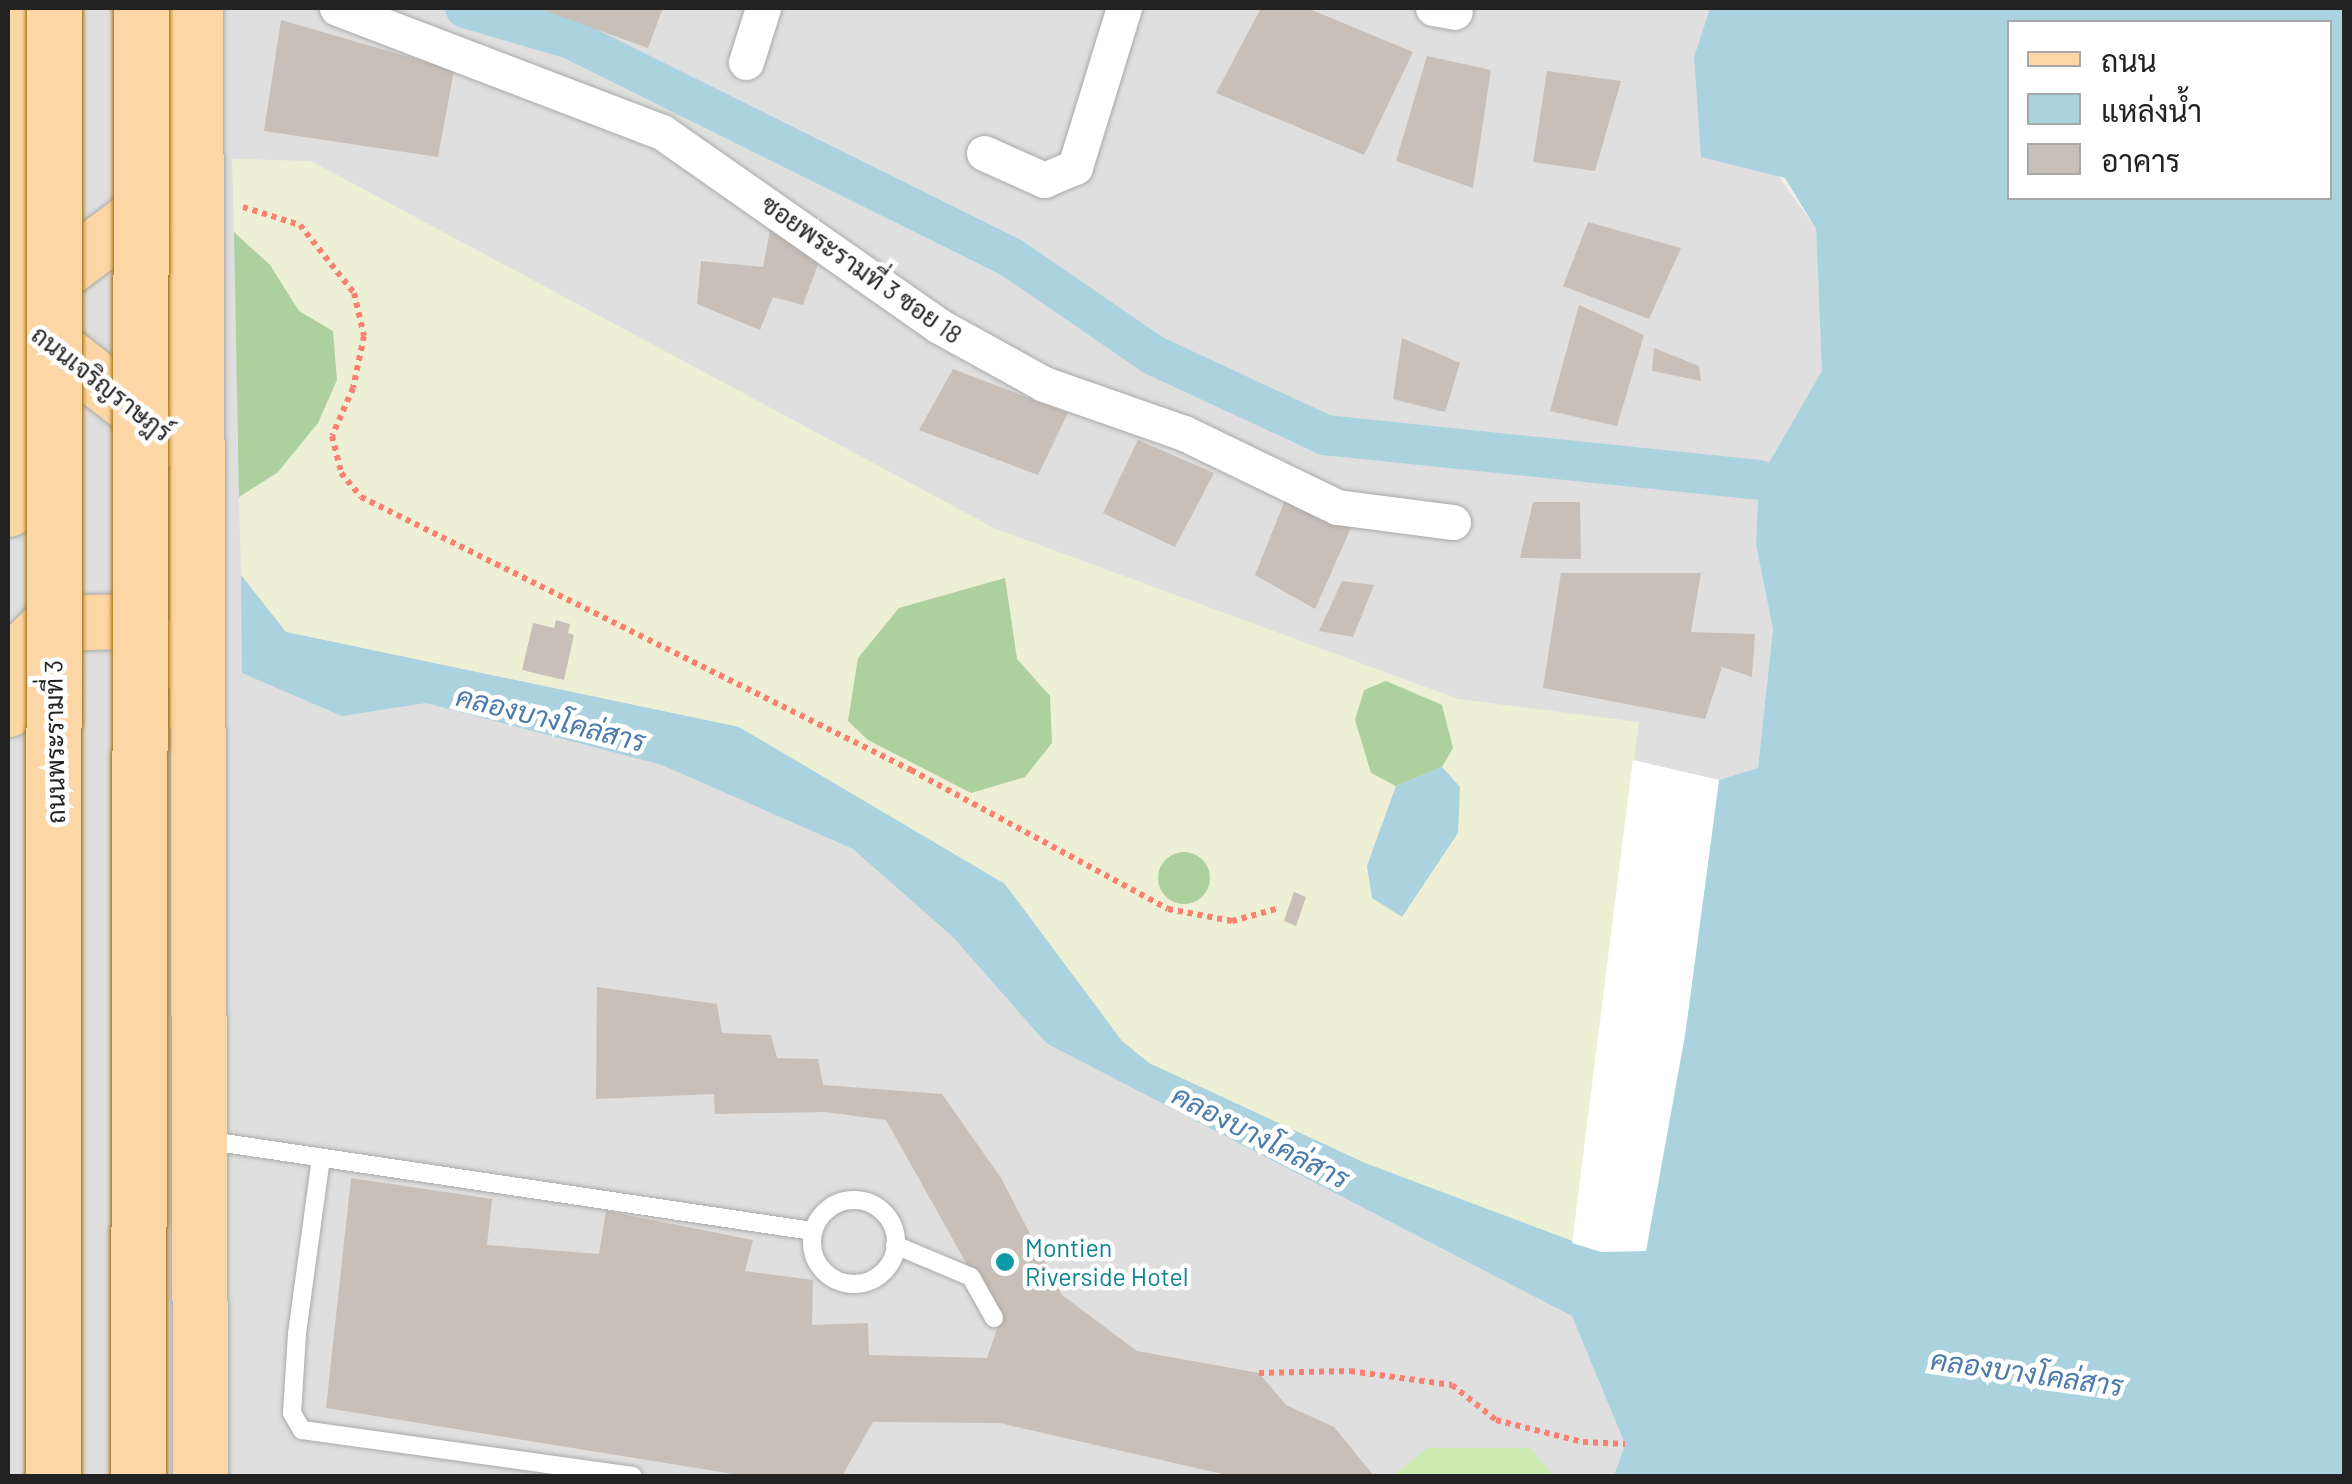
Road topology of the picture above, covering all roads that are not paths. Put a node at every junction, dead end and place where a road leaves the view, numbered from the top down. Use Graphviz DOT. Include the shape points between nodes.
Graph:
graph roads {
  1 [pos="54,8"];
  2 [pos="141,8"];
  3 [pos="195,8"];
  4 [pos="337,8"];
  5 [pos="763,8"];
  6 [pos="1124,8"];
  7 [pos="9,36"];
  8 [pos="746,62"];
  9 [pos="984,154"];
  10 [pos="193,189"];
  11 [pos="8,310"];
  12 [pos="194,456"];
  13 [pos="8,509"];
  14 [pos="1453,522"];
  15 [pos="8,709"];
  16 [pos="198,718"];
  17 [pos="204,1140"];
  18 [pos="321,1158"];
  19 [pos="812,1230"];
  20 [pos="895,1245"];
  21 [pos="994,1318"];
  22 [pos="53,1476"];
  23 [pos="138,1476"];
  24 [pos="200,1476"];
  25 [pos="633,1476"];
  1 -- 22 [label="main road, ถนนพระรามที่ 3, bridge"];
  2 -- 23 [label="main road, bridge"];
  3 -- 10 [label="main road"];
  4 -- 14 [label="street, ซอยพระรามที่ 3 ซอย 18" via="662,132 939,326 1044,384 1184,433 1337,508"];
  5 -- 8 [label="street"];
  6 -- 9 [label="street" via="1075,167 1044,180"];
  7 -- 11 [label="main road"];
  10 -- 11 [label="main road, ถนนเจริญราษฎร์"];
  10 -- 12 [label="main road"];
  11 -- 12 [label="main road, ถนนเจริญราษฎร์"];
  11 -- 13 [label="main road"];
  12 -- 16 [label="main road"];
  15 -- 16 [label="main road" via="19,654 50,623 130,621 167,651"];
  16 -- 17 [label="main road"];
  17 -- 18 [label="lane"];
  17 -- 24 [label="main road"];
  18 -- 19 [label="lane"];
  18 -- 25 [label="lane" via="297,1334 292,1413 302,1430"];
  19 -- 20 [label="lane" via="826,1210 851,1199 872,1202 888,1215"];
  19 -- 20 [label="lane" via="822,1272 854,1285 872,1282 892,1263"];
  20 -- 21 [label="lane" via="971,1277"];
}
